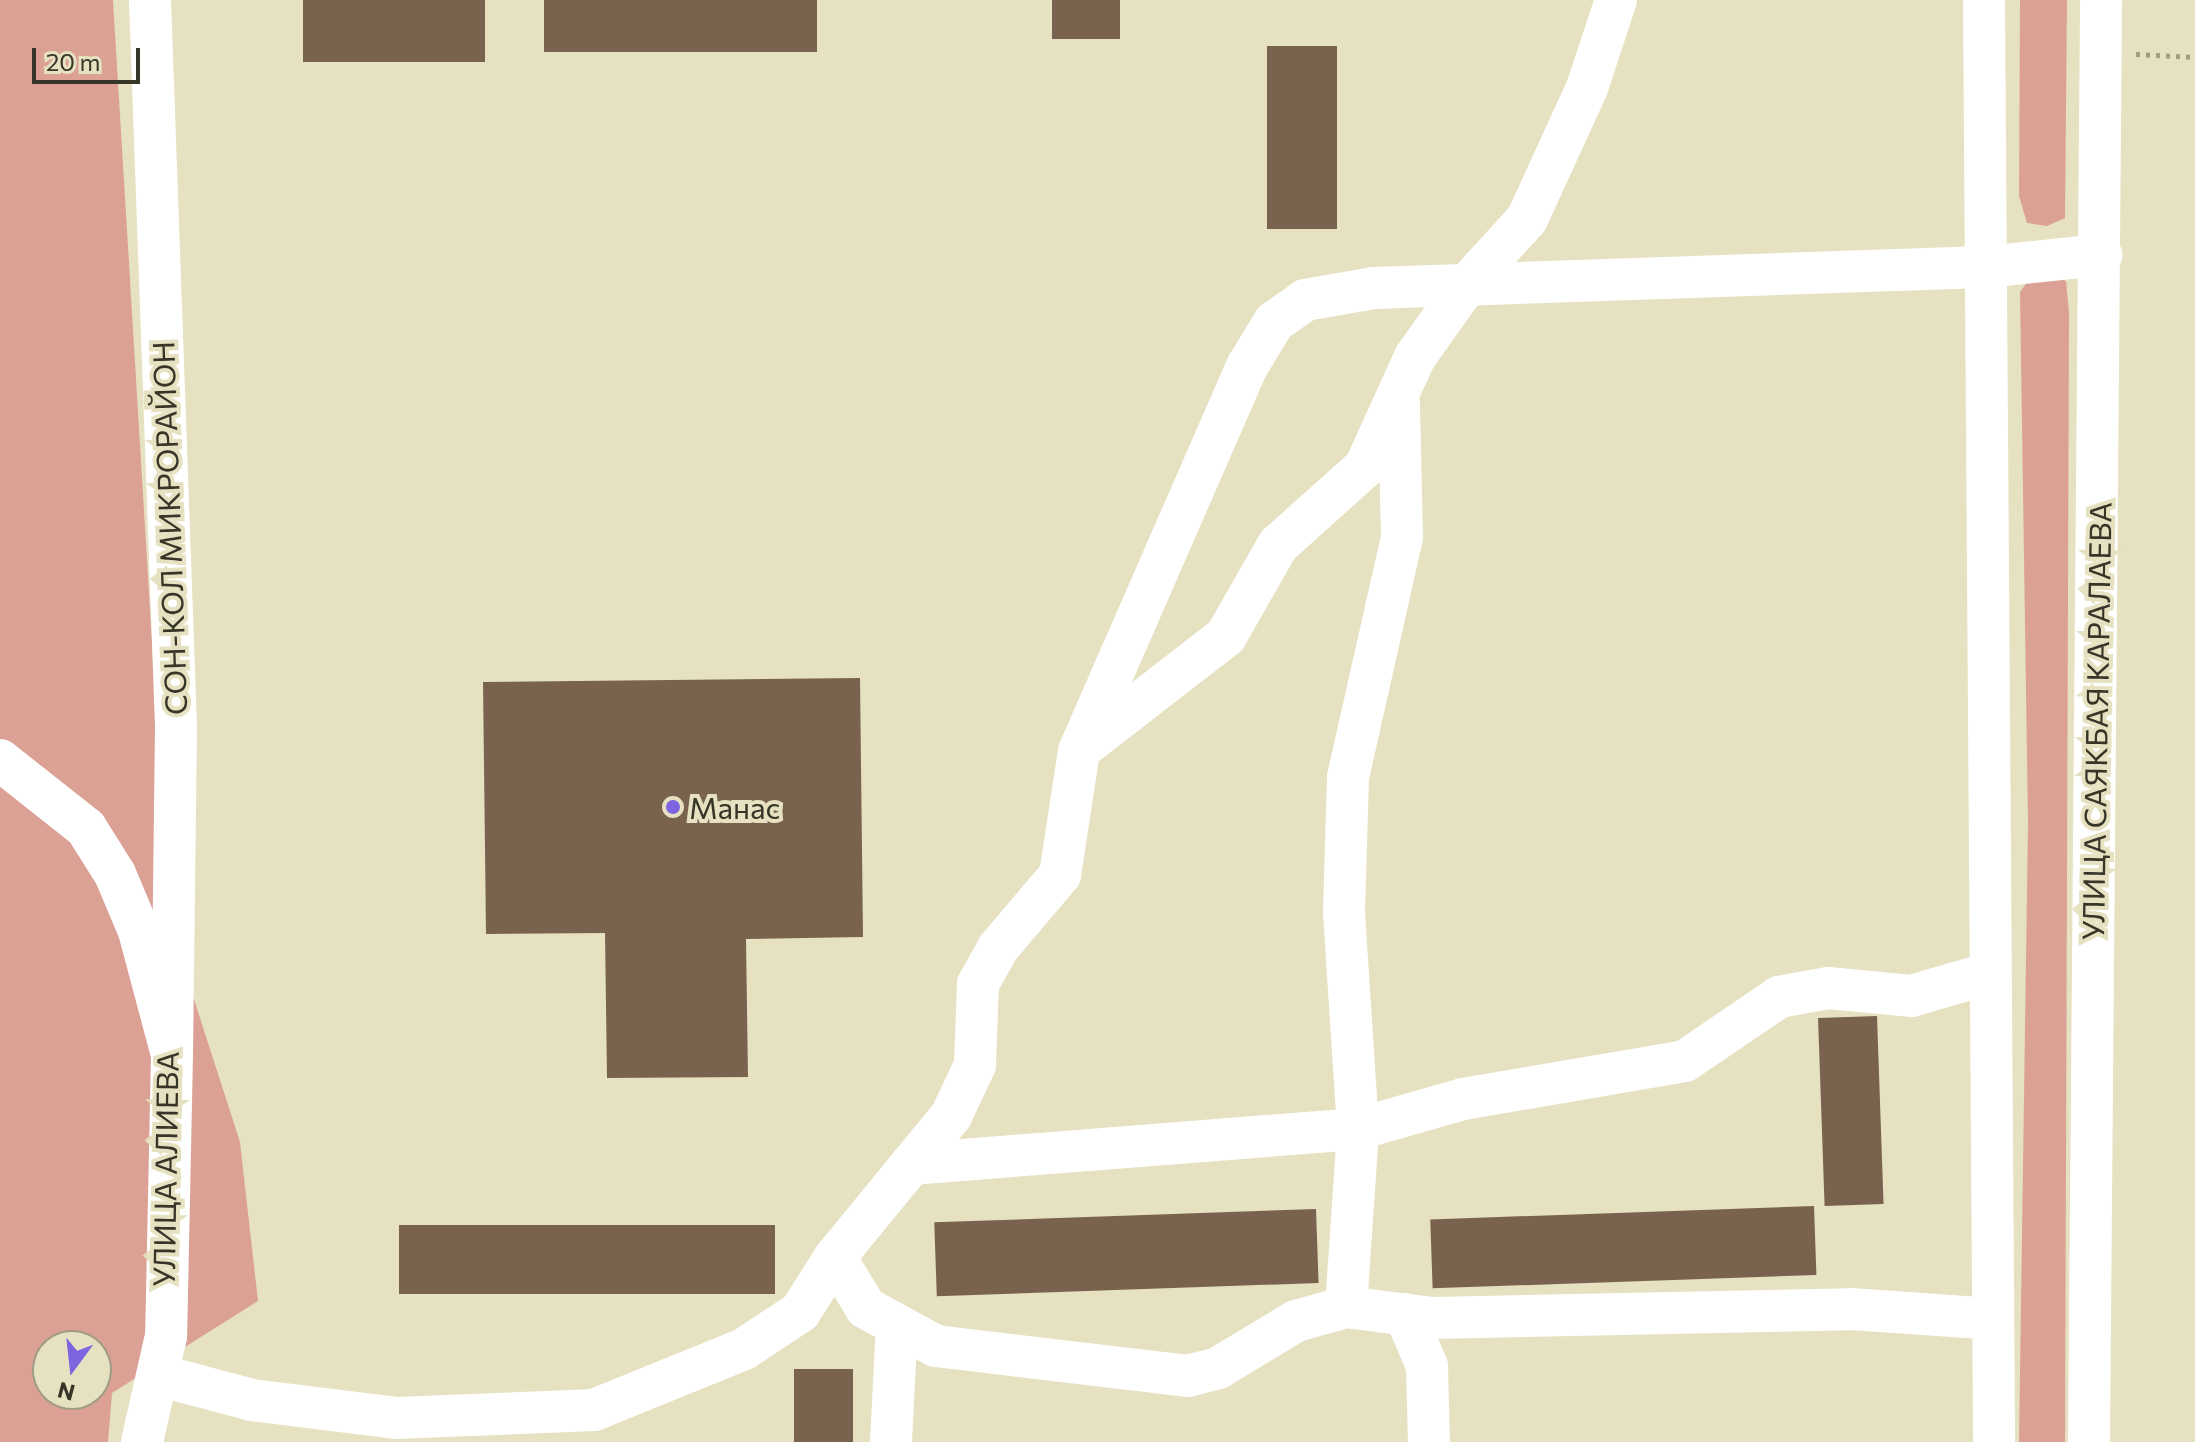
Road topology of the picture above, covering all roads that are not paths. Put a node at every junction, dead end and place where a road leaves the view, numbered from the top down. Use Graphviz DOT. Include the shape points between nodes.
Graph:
graph roads {
  1 [pos="150,0"];
  2 [pos="1616,0"];
  3 [pos="1984,0"];
  4 [pos="2101,0"];
  5 [pos="2101,255"];
  6 [pos="1985,267"];
  7 [pos="1464,288"];
  8 [pos="1399,401"];
  9 [pos="1079,751"];
  10 [pos="0,760"];
  11 [pos="1990,973"];
  12 [pos="172,1055"];
  13 [pos="1358,1129"];
  14 [pos="911,1164"];
  15 [pos="835,1257"];
  16 [pos="1346,1307"];
  17 [pos="1405,1314"];
  18 [pos="1993,1319"];
  19 [pos="897,1325"];
  20 [pos="158,1375"];
  21 [pos="142,1442"];
  22 [pos="891,1442"];
  23 [pos="1429,1442"];
  24 [pos="1994,1442"];
  25 [pos="2089,1442"];
  1 -- 12 [label="street, СОН-КОЛ МИКРОРАЙОН" via="176,727"];
  2 -- 7 [label="street" via="1587,88 1527,219"];
  3 -- 6 [label="street"];
  4 -- 5 [label="street, УЛИЦА САЯКБАЯ КАРАЛАЕВА"];
  5 -- 6 [label="street"];
  5 -- 25 [label="street, УЛИЦА САЯКБАЯ КАРАЛАЕВА"];
  6 -- 7 [label="street"];
  6 -- 11 [label="street"];
  7 -- 8 [label="street" via="1415,357"];
  7 -- 9 [label="street" via="1374,288 1305,300 1274,322 1248,365"];
  8 -- 9 [label="street" via="1365,467 1278,545 1226,636"];
  8 -- 13 [label="street" via="1402,538 1348,777 1344,912"];
  9 -- 14 [label="street" via="1060,875 998,948 978,984 975,1065 951,1116"];
  10 -- 12 [label="street, УЛИЦА АЛИЕВА" via="86,828 115,874 139,931"];
  11 -- 13 [label="street" via="1911,996 1828,988 1779,997 1685,1061 1463,1099"];
  11 -- 18 [label="street"];
  12 -- 20 [label="street, УЛИЦА АЛИЕВА" via="166,1336"];
  13 -- 14 [label="street"];
  13 -- 16 [label="street"];
  14 -- 15 [label="street"];
  15 -- 19 [label="street" via="866,1308"];
  15 -- 20 [label="street" via="800,1312 744,1349 594,1410 396,1418 252,1400"];
  16 -- 17 [label="street"];
  16 -- 19 [label="street" via="1296,1321 1249,1353 1187,1376 936,1346"];
  17 -- 18 [label="street" via="1851,1309"];
  17 -- 23 [label="street" via="1427,1366"];
  18 -- 24 [label="street"];
  19 -- 22 [label="street"];
  20 -- 21 [label="street, УЛИЦА АЛИЕВА"];
}
